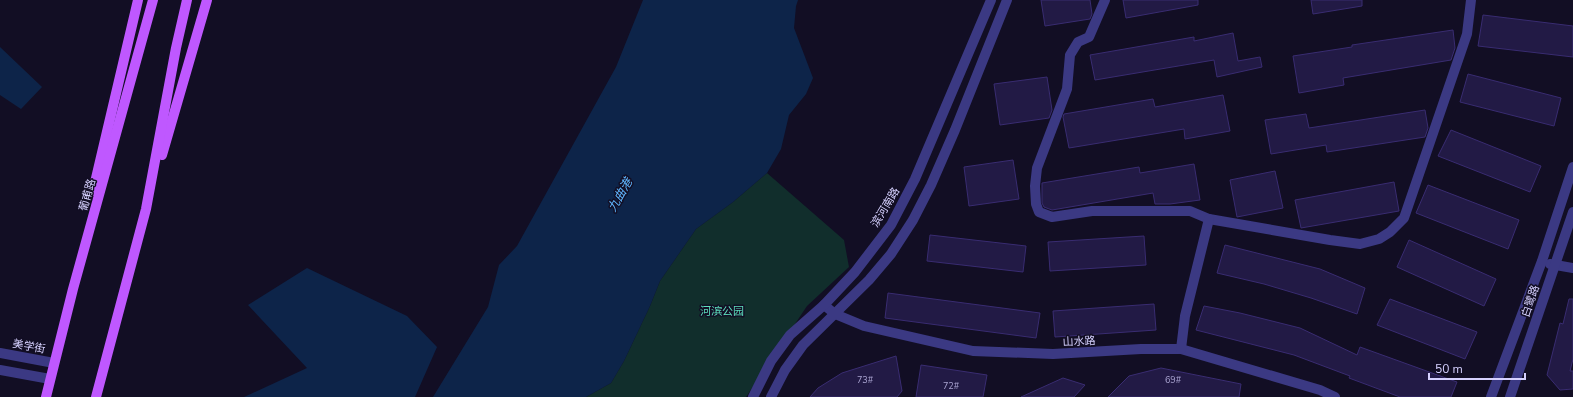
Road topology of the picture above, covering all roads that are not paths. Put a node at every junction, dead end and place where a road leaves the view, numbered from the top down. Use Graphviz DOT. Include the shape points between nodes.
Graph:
graph roads {
  1 [pos="138,0"];
  2 [pos="153,0"];
  3 [pos="187,0"];
  4 [pos="207,0"];
  5 [pos="992,0"];
  6 [pos="1007,0"];
  7 [pos="1105,0"];
  8 [pos="1471,0"];
  9 [pos="1573,167"];
  10 [pos="146,209"];
  11 [pos="1573,212"];
  12 [pos="1209,219"];
  13 [pos="1542,261"];
  14 [pos="1555,265"];
  15 [pos="1573,268"];
  16 [pos="73,288"];
  17 [pos="824,305"];
  18 [pos="835,314"];
  19 [pos="1181,350"];
  20 [pos="0,353"];
  21 [pos="54,363"];
  22 [pos="0,370"];
  23 [pos="50,379"];
  24 [pos="46,397"];
  25 [pos="96,397"];
  26 [pos="753,397"];
  27 [pos="771,397"];
  28 [pos="1335,397"];
  29 [pos="1491,397"];
  30 [pos="1510,397"];
  1 -- 16 [label="main road"];
  2 -- 16 [label="main road, 葡甫路"];
  3 -- 10 [label="main road"];
  4 -- 10 [label="main road"];
  5 -- 17 [label="street, 滨河南路" via="915,179 891,225 855,272"];
  6 -- 18 [label="street" via="952,137 914,220 887,259"];
  7 -- 12 [label="street" via="1089,36 1078,42 1070,55 1067,89 1037,168 1035,186 1039,212 1052,217 1092,210 1190,211"];
  8 -- 12 [label="street" via="1467,34 1418,178 1404,218 1390,232 1379,239 1360,244"];
  9 -- 13 [label="street"];
  10 -- 25 [label="main road"];
  11 -- 14 [label="street, 白鹭路"];
  12 -- 19 [label="street" via="1185,316"];
  13 -- 14 [label="street"];
  13 -- 29 [label="street"];
  14 -- 15 [label="street"];
  14 -- 30 [label="street, 白鹭路"];
  16 -- 21 [label="main road, 葡甫路"];
  17 -- 18 [label="street, 山水路"];
  17 -- 26 [label="street, 滨河南路" via="790,335 771,361"];
  18 -- 19 [label="street, 山水路" via="877,330 973,351 1053,354 1141,349"];
  18 -- 27 [label="street" via="803,345 785,370"];
  19 -- 28 [label="street, 山水路" via="1320,390"];
  20 -- 21 [label="street, 美学街"];
  21 -- 23 [label="main road, 葡甫路"];
  22 -- 23 [label="street"];
  23 -- 24 [label="main road, 葡甫路"];
}
